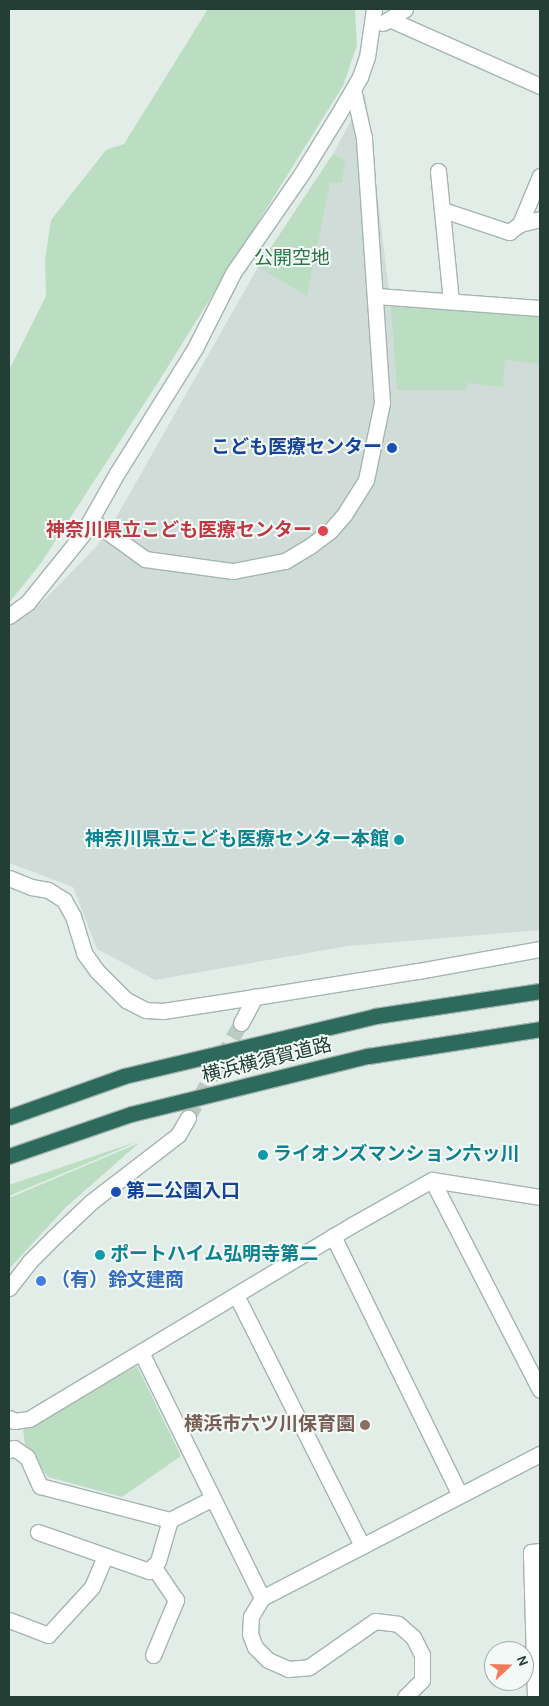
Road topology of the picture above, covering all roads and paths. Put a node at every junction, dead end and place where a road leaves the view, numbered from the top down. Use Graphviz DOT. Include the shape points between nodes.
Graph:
graph roads {
  1 [pos="374,9"];
  2 [pos="405,9"];
  3 [pos="389,19"];
  4 [pos="372,25"];
  5 [pos="540,86"];
  6 [pos="353,89"];
  7 [pos="438,171"];
  8 [pos="540,176"];
  9 [pos="443,210"];
  10 [pos="540,220"];
  11 [pos="520,224"];
  12 [pos="376,296"];
  13 [pos="451,301"];
  14 [pos="540,308"];
  15 [pos="91,520"];
  16 [pos="9,616"];
  17 [pos="9,878"];
  18 [pos="540,948"];
  19 [pos="540,991"];
  20 [pos="256,997"];
  21 [pos="241,1023"];
  22 [pos="540,1029"];
  23 [pos="9,1117"];
  24 [pos="188,1118"];
  25 [pos="9,1156"];
  26 [pos="432,1180"];
  27 [pos="540,1197"];
  28 [pos="333,1236"];
  29 [pos="9,1288"];
  30 [pos="236,1295"];
  31 [pos="141,1352"];
  32 [pos="540,1390"];
  33 [pos="12,1419"];
  34 [pos="11,1449"];
  35 [pos="540,1454"];
  36 [pos="460,1495"];
  37 [pos="212,1498"];
  38 [pos="170,1520"];
  39 [pos="38,1532"];
  40 [pos="362,1546"];
  41 [pos="540,1551"];
  42 [pos="105,1557"];
  43 [pos="153,1566"];
  44 [pos="262,1598"];
  45 [pos="9,1620"];
  46 [pos="153,1655"];
  47 [pos="406,1697"];
  48 [pos="535,1697"];
  1 -- 4 [label="street"];
  2 -- 3 [label="street"];
  3 -- 4 [label="street"];
  3 -- 5 [label="street"];
  4 -- 6 [label="street" via="367,56"];
  6 -- 12 [label="street" via="364,138"];
  6 -- 15 [label="street" via="302,173 233,273 195,348"];
  7 -- 9 [label="street"];
  8 -- 11 [label="street"];
  9 -- 11 [label="street" via="509,232"];
  9 -- 13 [label="street"];
  10 -- 11 [label="street"];
  12 -- 13 [label="street"];
  12 -- 15 [label="street" via="382,403 373,453 366,480 330,531 285,561 233,572 145,559"];
  13 -- 14 [label="street"];
  15 -- 16 [label="street" via="53,574 28,602"];
  17 -- 20 [label="street" via="48,890 64,900 73,916 84,953 97,972 126,1000 146,1010 163,1011"];
  18 -- 20 [label="street"];
  19 -- 23 [label="highway, 横浜横須賀道路" via="365,1018 124,1076"];
  20 -- 21 [label="street"];
  22 -- 25 [label="highway, 横浜横須賀道路" via="368,1056 131,1114"];
  24 -- 29 [label="street" via="178,1135 91,1202 54,1237"];
  26 -- 27 [label="street"];
  26 -- 28 [label="street"];
  26 -- 32 [label="street"];
  28 -- 30 [label="street"];
  28 -- 36 [label="street"];
  30 -- 31 [label="street"];
  30 -- 40 [label="street"];
  31 -- 33 [label="street" via="29,1419"];
  31 -- 37 [label="street"];
  33 -- 34 [label="street"];
  34 -- 38 [label="street" via="27,1457 40,1486"];
  35 -- 36 [label="street"];
  36 -- 40 [label="street"];
  37 -- 38 [label="street"];
  37 -- 44 [label="street"];
  38 -- 43 [label="street" via="158,1561"];
  39 -- 42 [label="street"];
  40 -- 44 [label="street"];
  41 -- 48 [label="street" via="531,1552"];
  42 -- 43 [label="street" via="149,1570"];
  42 -- 45 [label="street" via="92,1587 48,1635"];
  43 -- 46 [label="street" via="176,1600"];
  44 -- 47 [label="street" via="251,1616 250,1634 255,1647 268,1660 288,1669 309,1667 375,1621 398,1624 413,1637 422,1655 422,1680"];
}
